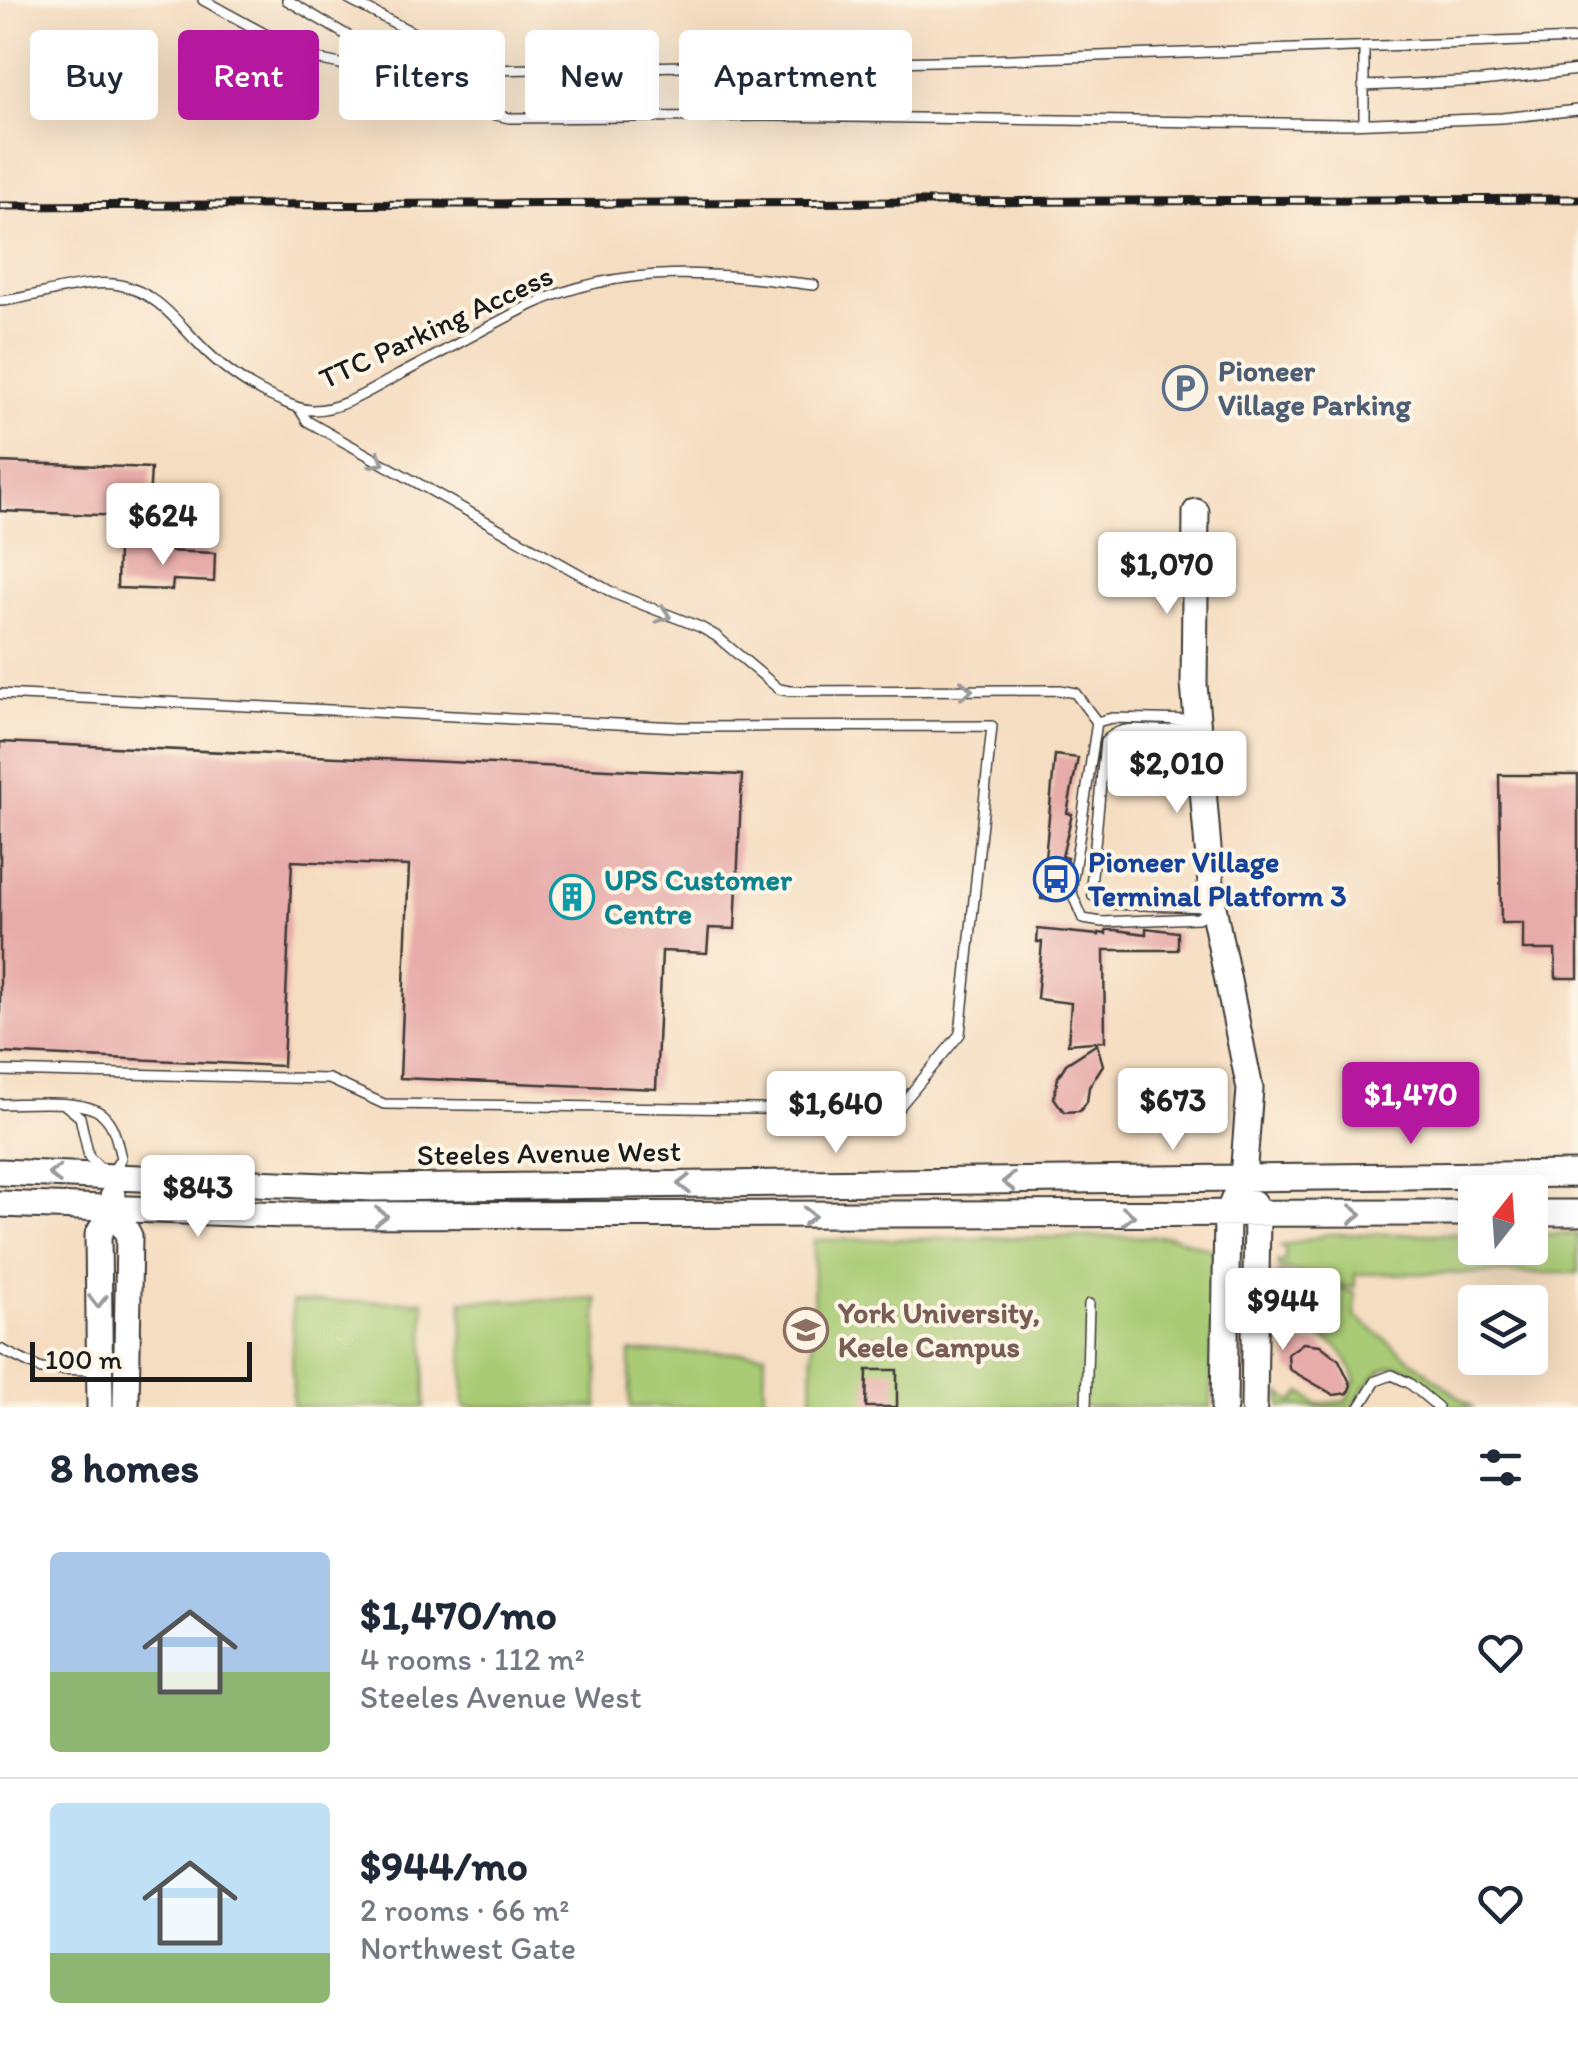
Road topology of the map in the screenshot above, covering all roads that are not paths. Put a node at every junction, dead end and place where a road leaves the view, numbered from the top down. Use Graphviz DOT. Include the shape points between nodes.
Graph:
graph roads {
  1 [pos="202,0"];
  2 [pos="287,0"];
  3 [pos="349,0"];
  4 [pos="339,30"];
  5 [pos="408,30"];
  6 [pos="1578,39"];
  7 [pos="1364,46"];
  8 [pos="339,64"];
  9 [pos="505,70"];
  10 [pos="1578,70"];
  11 [pos="1363,86"];
  12 [pos="1578,110"];
  13 [pos="505,116"];
  14 [pos="1364,123"];
  15 [pos="814,285"];
  16 [pos="0,301"];
  17 [pos="299,408"];
  18 [pos="1196,512"];
  19 [pos="0,694"];
  20 [pos="1196,720"];
  21 [pos="1098,722"];
  22 [pos="1213,907"];
  23 [pos="0,1072"];
  24 [pos="0,1104"];
  25 [pos="66,1105"];
  26 [pos="0,1172"];
  27 [pos="1578,1174"];
  28 [pos="110,1177"];
  29 [pos="1243,1178"];
  30 [pos="0,1204"];
  31 [pos="114,1208"];
  32 [pos="1548,1213"];
  33 [pos="1578,1213"];
  34 [pos="1458,1214"];
  35 [pos="1258,1215"];
  36 [pos="1227,1216"];
  37 [pos="1088,1304"];
  38 [pos="0,1349"];
  39 [pos="98,1370"];
  40 [pos="1227,1378"];
  41 [pos="100,1407"];
  42 [pos="126,1407"];
  43 [pos="1086,1407"];
  44 [pos="1224,1407"];
  45 [pos="1232,1407"];
  46 [pos="1254,1407"];
  47 [pos="1360,1407"];
  48 [pos="1438,1407"];
  1 -- 8 [label="lane" via="320,62"];
  2 -- 4 [label="lane"];
  3 -- 5 [label="lane"];
  6 -- 7 [label="lane"];
  7 -- 9 [label="lane"];
  7 -- 11 [label="lane"];
  10 -- 11 [label="lane"];
  11 -- 14 [label="lane"];
  12 -- 14 [label="lane"];
  13 -- 14 [label="lane"];
  15 -- 17 [label="lane, TTC Parking Access" via="684,272 580,289 534,304 364,394 314,410"];
  16 -- 17 [label="lane, TTC Parking Access" via="100,284 138,290 174,315 221,364"];
  17 -- 21 [label="lane, one-way" via="307,421 615,594 716,636 779,688 1060,690 1075,694"];
  18 -- 20 [label="main road"];
  19 -- 23 [label="lane" via="678,727 992,726 960,1034 896,1111 384,1104 330,1079"];
  20 -- 21 [label="lane"];
  20 -- 22 [label="main road"];
  20 -- 22 [label="lane" via="1173,730 1108,736 1091,886 1093,896 1108,904"];
  21 -- 22 [label="lane" via="1071,891 1084,919 1198,918"];
  22 -- 29 [label="main road" via="1250,1088"];
  24 -- 25 [label="lane"];
  25 -- 28 [label="lane" via="80,1116 89,1157"];
  25 -- 28 [label="lane" via="84,1106 108,1122 121,1158"];
  28 -- 26 [label="main road, Steeles Avenue West, one-way"];
  27 -- 29 [label="main road, Steeles Avenue West"];
  29 -- 28 [label="main road, Steeles Avenue West, one-way" via="373,1188"];
  28 -- 31 [label="main road"];
  29 -- 35 [label="main road"];
  29 -- 36 [label="main road"];
  30 -- 31 [label="main road, Steeles Avenue West"];
  31 -- 36 [label="main road, Steeles Avenue West, one-way" via="284,1216"];
  31 -- 39 [label="main road, one-way" via="98,1235"];
  31 -- 42 [label="main road" via="128,1236"];
  32 -- 33 [label="main road"];
  35 -- 34 [label="main road, Steeles Avenue West, one-way"];
  35 -- 36 [label="main road, Steeles Avenue West"];
  35 -- 46 [label="main road"];
  36 -- 40 [label="main road"];
  37 -- 43 [label="lane"];
  38 -- 39 [label="lane" via="41,1369"];
  39 -- 41 [label="main road"];
  40 -- 44 [label="main road"];
  40 -- 45 [label="lane"];
  47 -- 48 [label="lane" via="1376,1381 1392,1375"];
}
